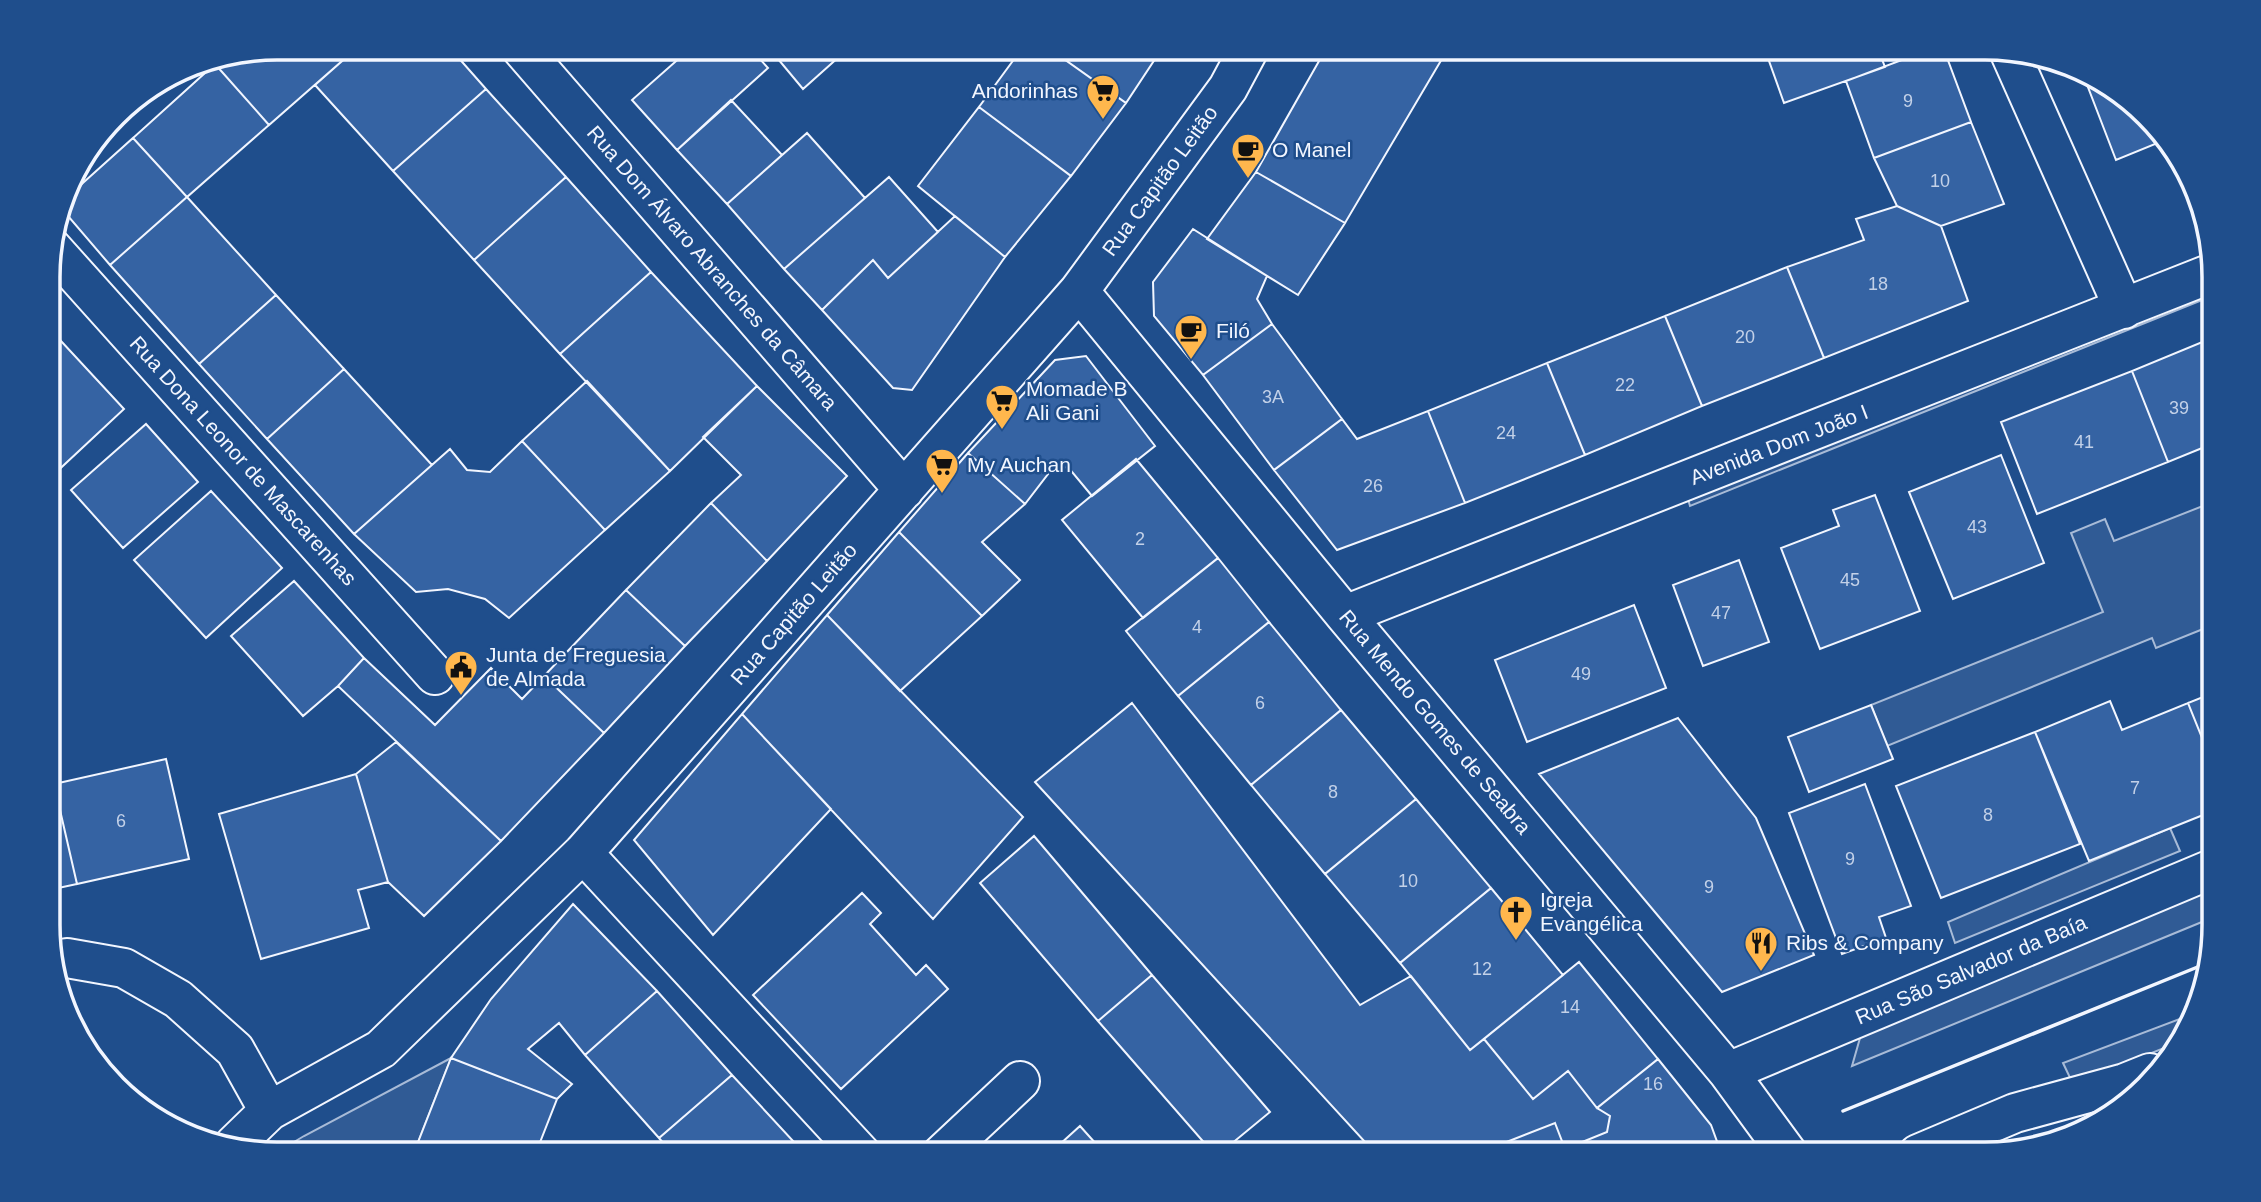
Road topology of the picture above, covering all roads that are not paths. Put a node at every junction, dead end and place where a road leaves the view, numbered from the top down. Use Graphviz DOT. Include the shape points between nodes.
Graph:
graph roads {
  1 [pos="531,60"];
  2 [pos="1243,60"];
  3 [pos="2014,61"];
  4 [pos="60,257"];
  5 [pos="2202,277"];
  6 [pos="1079,291"];
  7 [pos="2123,309"];
  8 [pos="904,489"];
  9 [pos="1345,615"];
  10 [pos="435,675"];
  11 [pos="583,853"];
  12 [pos="2202,873"];
  13 [pos="62,959"];
  14 [pos="1728,1072"];
  15 [pos="2140,1077"];
  16 [pos="1020,1082"];
  17 [pos="269,1111"];
  18 [pos="240,1139"];
  19 [pos="850,1142"];
  20 [pos="955,1142"];
  21 [pos="1779,1142"];
  22 [pos="1947,1142"];
  1 -- 8 [label="street, Rua Dom Álvaro Abranches da Câmara"];
  2 -- 6 [label="street, Rua Capitão Leitão"];
  3 -- 7 [label="street"];
  4 -- 10 [label="street, Rua Dona Leonor de Mascarenhas"];
  5 -- 7 [label="street, Avenida Dom João I"];
  6 -- 8 [label="street, Rua Capitão Leitão"];
  6 -- 9 [label="street, Rua Mendo Gomes de Seabra"];
  7 -- 9 [label="street, Avenida Dom João I"];
  8 -- 11 [label="street, Rua Capitão Leitão"];
  9 -- 14 [label="street, Rua Mendo Gomes de Seabra"];
  11 -- 17 [label="street, Rua Capitão Leitão" via="380,1049"];
  11 -- 19 [label="street"];
  12 -- 14 [label="street, Rua São Salvador da Baía"];
  13 -- 17 [label="street" via="124,968 178,999 235,1050"];
  14 -- 21 [label="street, Rua Mendo Gomes de Seabra"];
  15 -- 22 [label="street" via="2015,1113"];
  16 -- 20 [label="street"];
  17 -- 18 [label="street, Rua Capitão Leitão"];
}
